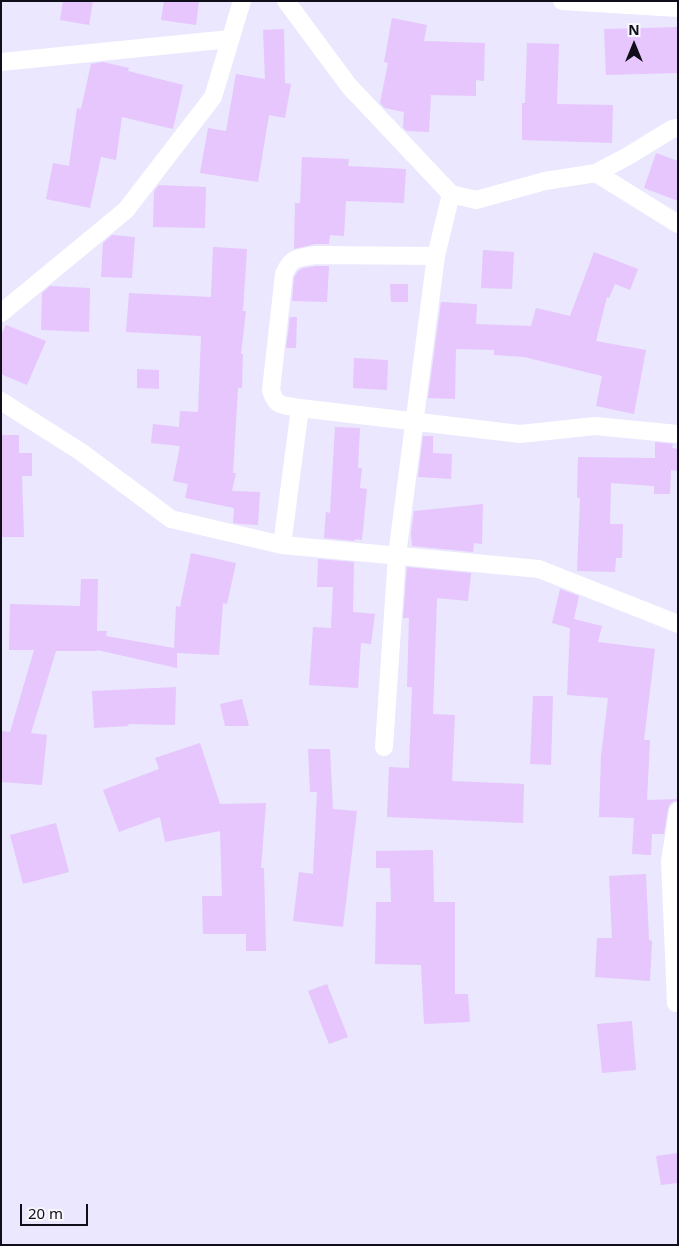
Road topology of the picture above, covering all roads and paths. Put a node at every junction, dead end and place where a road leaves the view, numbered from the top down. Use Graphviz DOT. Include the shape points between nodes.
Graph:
graph roads {
  1 [pos="242,1"];
  2 [pos="286,1"];
  3 [pos="562,1"];
  4 [pos="678,8"];
  5 [pos="230,39"];
  6 [pos="1,62"];
  7 [pos="678,128"];
  8 [pos="596,173"];
  9 [pos="451,194"];
  10 [pos="678,224"];
  11 [pos="436,256"];
  12 [pos="1,313"];
  13 [pos="1,401"];
  14 [pos="300,408"];
  15 [pos="414,421"];
  16 [pos="678,434"];
  17 [pos="282,545"];
  18 [pos="397,555"];
  19 [pos="678,624"];
  20 [pos="384,747"];
  21 [pos="678,811"];
  22 [pos="676,1003"];
  1 -- 5 [label="street"];
  2 -- 9 [label="street" via="349,86"];
  3 -- 4 [label="street"];
  5 -- 6 [label="street"];
  5 -- 12 [label="street" via="212,97 126,210"];
  7 -- 8 [label="street"];
  8 -- 9 [label="street" via="545,180 476,200"];
  8 -- 10 [label="street"];
  9 -- 11 [label="street"];
  11 -- 14 [label="street" via="316,255 296,258 288,264 284,274 271,390 274,400 280,405"];
  11 -- 15 [label="street"];
  13 -- 17 [label="street" via="81,452 171,519"];
  14 -- 15 [label="street"];
  14 -- 17 [label="street"];
  15 -- 16 [label="street" via="520,434 595,426"];
  15 -- 18 [label="street"];
  17 -- 18 [label="street"];
  18 -- 19 [label="street" via="539,568"];
  18 -- 20 [label="street"];
  21 -- 22 [label="street" via="670,861"];
}
